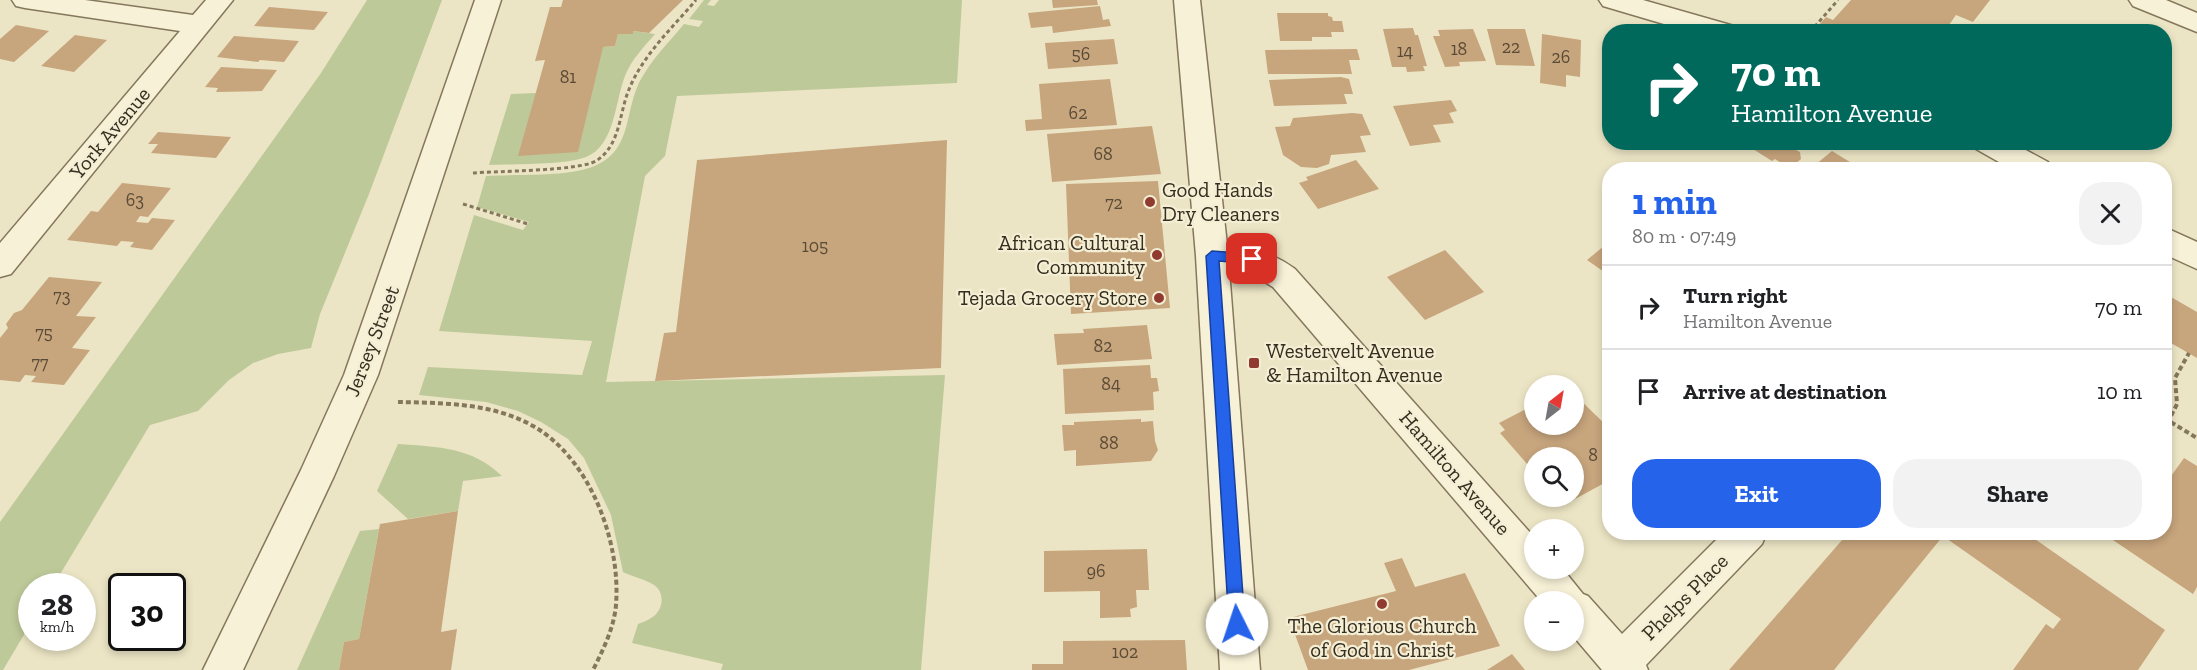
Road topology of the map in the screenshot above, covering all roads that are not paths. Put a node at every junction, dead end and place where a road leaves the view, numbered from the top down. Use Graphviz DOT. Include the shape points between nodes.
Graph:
graph roads {
  1 [pos="5,0"];
  2 [pos="25,0"];
  3 [pos="220,0"];
  4 [pos="488,0"];
  5 [pos="1187,0"];
  6 [pos="1612,0"];
  7 [pos="2142,0"];
  8 [pos="0,4"];
  9 [pos="2197,23"];
  10 [pos="1696,24"];
  11 [pos="200,25"];
  12 [pos="2001,150"];
  13 [pos="2023,162"];
  14 [pos="2172,244"];
  15 [pos="1212,256"];
  16 [pos="2197,257"];
  17 [pos="0,265"];
  18 [pos="1742,540"];
  19 [pos="1524,553"];
  20 [pos="1547,579"];
  21 [pos="1558,591"];
  22 [pos="1584,620"];
  23 [pos="1624,666"];
  24 [pos="224,670"];
  25 [pos="1240,670"];
  1 -- 8 [label="street"];
  2 -- 11 [label="street"];
  3 -- 11 [label="street, York Avenue"];
  4 -- 24 [label="street, Jersey Street" via="361,375"];
  5 -- 15 [label="street"];
  6 -- 10 [label="street"];
  7 -- 9 [label="street"];
  11 -- 17 [label="street, York Avenue"];
  12 -- 13 [label="street"];
  14 -- 16 [label="street"];
  15 -- 19 [label="street, Hamilton Avenue" via="1252,259 1284,278"];
  15 -- 25 [label="street"];
  18 -- 23 [label="street, Phelps Place"];
  20 -- 21 [label="street"];
  22 -- 23 [label="street"];
}
